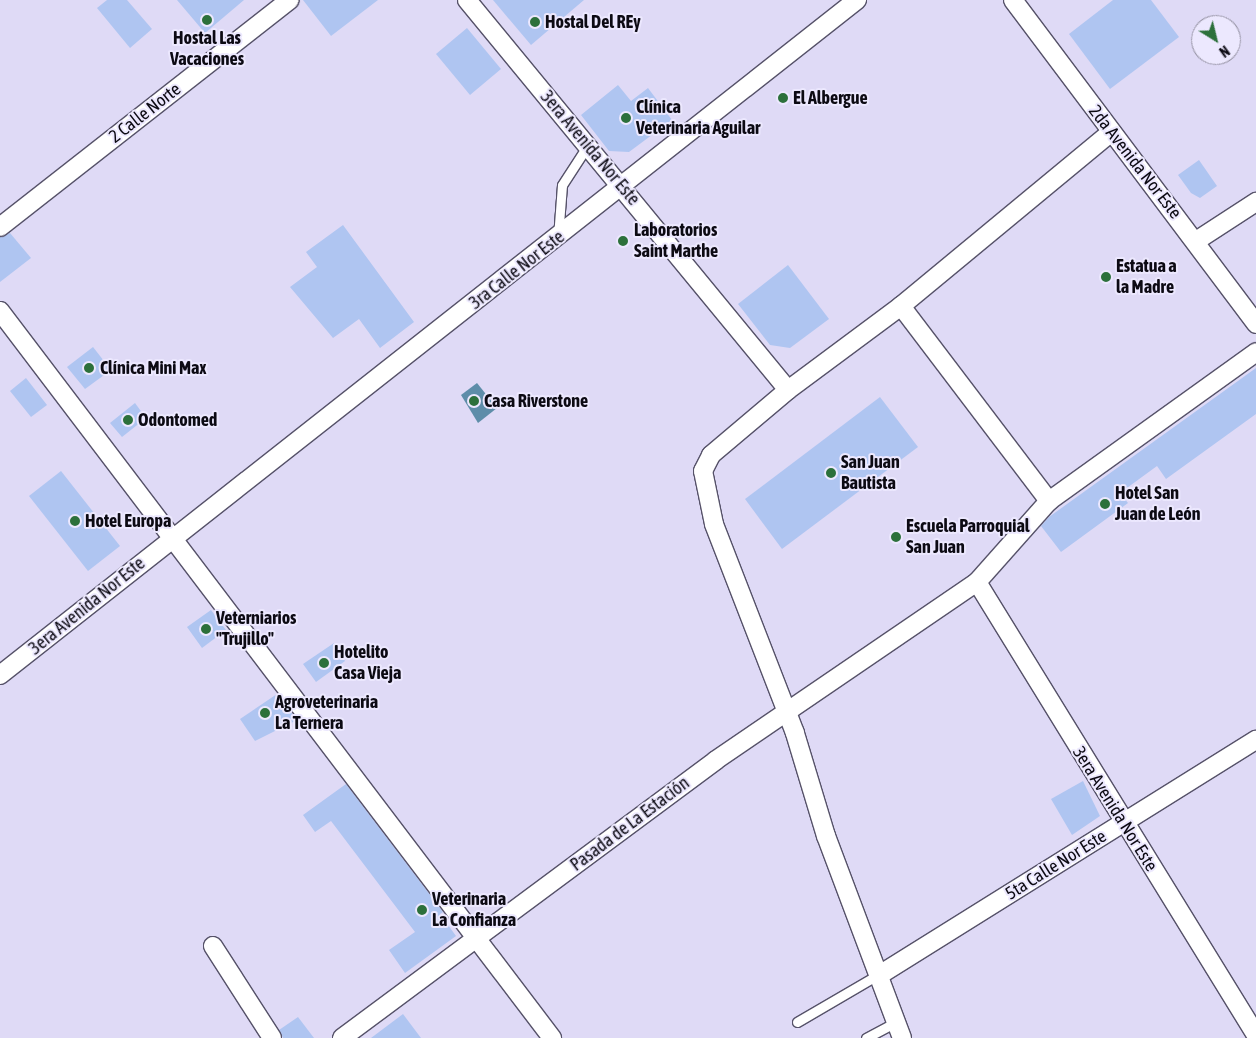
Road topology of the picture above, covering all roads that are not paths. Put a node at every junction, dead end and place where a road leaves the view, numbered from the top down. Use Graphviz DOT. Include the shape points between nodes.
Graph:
graph roads {
  1 [pos="290,0"];
  2 [pos="467,0"];
  3 [pos="857,0"];
  4 [pos="1014,0"];
  5 [pos="1111,132"];
  6 [pos="588,145"];
  7 [pos="623,187"];
  8 [pos="1256,202"];
  9 [pos="0,226"];
  10 [pos="558,238"];
  11 [pos="1196,241"];
  12 [pos="901,306"];
  13 [pos="0,311"];
  14 [pos="1256,324"];
  15 [pos="1256,352"];
  16 [pos="788,390"];
  17 [pos="1049,501"];
  18 [pos="174,537"];
  19 [pos="977,582"];
  20 [pos="0,676"];
  21 [pos="787,712"];
  22 [pos="1256,740"];
  23 [pos="1123,823"];
  24 [pos="475,939"];
  25 [pos="213,946"];
  26 [pos="881,974"];
  27 [pos="797,1022"];
  28 [pos="899,1030"];
  29 [pos="1256,1035"];
  30 [pos="272,1038"];
  31 [pos="342,1038"];
  32 [pos="552,1038"];
  33 [pos="867,1038"];
  1 -- 9 [label="street, 2 Calle Norte"];
  2 -- 6 [label="street, 3era Avenida Nor Este"];
  3 -- 7 [label="street, 3ra Calle Nor Este"];
  4 -- 5 [label="street, 2da Avenida Nor Este"];
  5 -- 11 [label="street, 2da Avenida Nor Este"];
  5 -- 12 [label="street"];
  6 -- 7 [label="street, 3era Avenida Nor Este"];
  6 -- 10 [label="lane" via="562,185"];
  7 -- 10 [label="street, 3ra Calle Nor Este"];
  7 -- 16 [label="street, 3era Avenida Nor Este"];
  8 -- 11 [label="street"];
  10 -- 18 [label="street, 3ra Calle Nor Este"];
  11 -- 14 [label="street, 2da Avenida Nor Este"];
  12 -- 16 [label="street"];
  12 -- 17 [label="street"];
  13 -- 18 [label="street"];
  15 -- 17 [label="street, Pasada de La Estación"];
  16 -- 21 [label="street" via="711,455 703,470 714,524"];
  17 -- 19 [label="street, Pasada de La Estación"];
  18 -- 20 [label="street, 3era Avenida Nor Este"];
  18 -- 24 [label="street"];
  19 -- 21 [label="street, Pasada de La Estación"];
  19 -- 23 [label="street, 3era Avenida Nor Este"];
  21 -- 24 [label="street, Pasada de La Estación"];
  21 -- 26 [label="street" via="826,836"];
  22 -- 23 [label="street, 5ta Calle Nor Este"];
  23 -- 26 [label="street, 5ta Calle Nor Este"];
  23 -- 29 [label="street, 3era Avenida Nor Este"];
  24 -- 31 [label="street, Pasada de La Estación"];
  24 -- 32 [label="street"];
  25 -- 30 [label="street"];
  26 -- 27 [label="lane"];
  26 -- 28 [label="street"];
  28 -- 33 [label="lane"];
}
